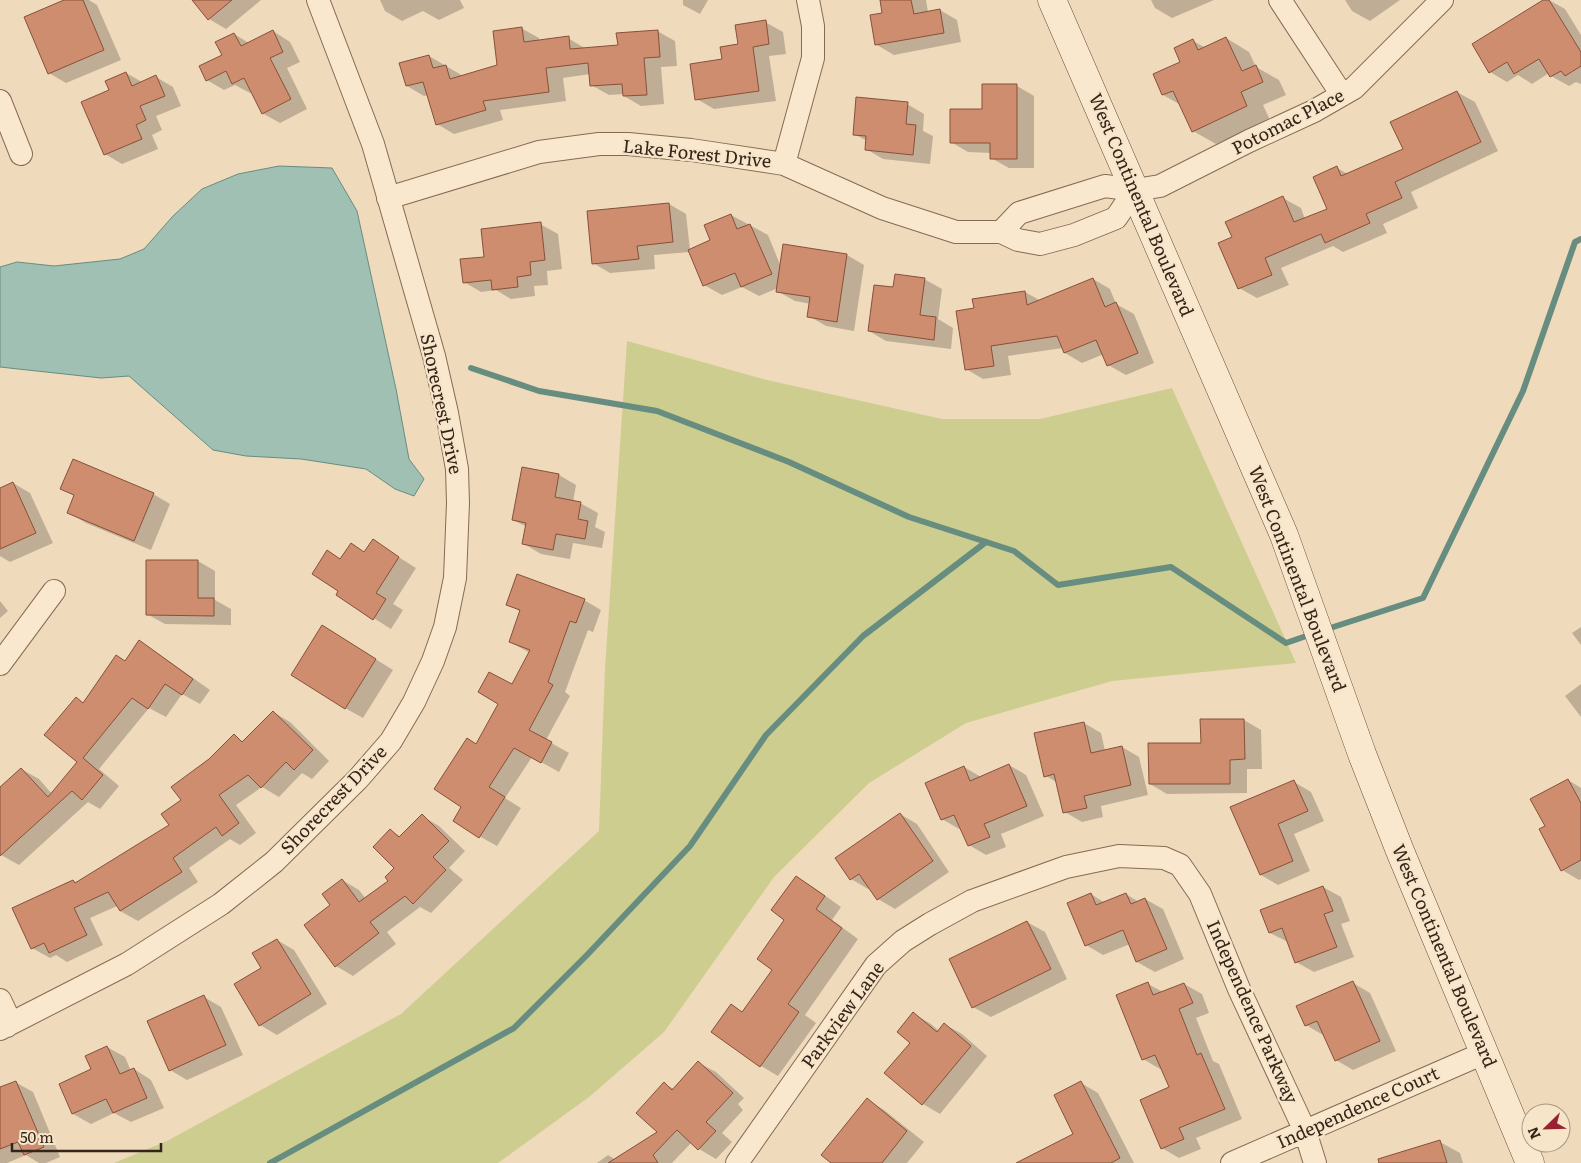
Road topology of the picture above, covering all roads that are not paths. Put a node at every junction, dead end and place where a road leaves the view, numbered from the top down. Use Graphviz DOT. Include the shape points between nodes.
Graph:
graph roads {
  1 [pos="318,0"];
  2 [pos="808,0"];
  3 [pos="1052,0"];
  4 [pos="1280,0"];
  5 [pos="1442,0"];
  6 [pos="1342,95"];
  7 [pos="0,101"];
  8 [pos="21,154"];
  9 [pos="784,164"];
  10 [pos="1135,190"];
  11 [pos="388,198"];
  12 [pos="1000,232"];
  13 [pos="54,591"];
  14 [pos="0,664"];
  15 [pos="1180,865"];
  16 [pos="0,1000"];
  17 [pos="4,1027"];
  18 [pos="1484,1053"];
  19 [pos="1305,1130"];
  20 [pos="737,1163"];
  21 [pos="1232,1163"];
  22 [pos="1315,1163"];
  23 [pos="1530,1163"];
  1 -- 11 [label="street, Shorecrest Drive" via="373,144"];
  2 -- 9 [label="street" via="813,26 813,58"];
  3 -- 10 [label="main road, West Continental Boulevard"];
  4 -- 6 [label="street"];
  5 -- 6 [label="street, Potomac Place" via="1354,88"];
  6 -- 10 [label="street, Potomac Place" via="1160,186"];
  7 -- 8 [label="street"];
  9 -- 11 [label="street, Lake Forest Drive" via="690,150 599,144 539,152"];
  9 -- 12 [label="street, Lake Forest Drive" via="882,208 956,232"];
  10 -- 12 [label="street" via="1105,186 1019,213"];
  10 -- 12 [label="street, Lake Forest Drive" via="1116,218 1074,235 1040,244"];
  10 -- 18 [label="main road, West Continental Boulevard" via="1280,526 1362,754"];
  11 -- 17 [label="street, Shorecrest Drive" via="438,375 457,469 455,578 433,661 391,741 358,780 274,862 221,904 127,964"];
  13 -- 14 [label="street"];
  15 -- 19 [label="street, Independence Parkway" via="1200,894 1239,989"];
  15 -- 20 [label="street, Parkview Lane" via="1164,858 1119,856 1066,867 972,901 903,941 876,966"];
  16 -- 17 [label="street" via="7,1015"];
  18 -- 19 [label="street, Independence Court"];
  18 -- 23 [label="main road, West Continental Boulevard"];
  19 -- 21 [label="street, Independence Court"];
  19 -- 22 [label="street, Independence Parkway"];
}
